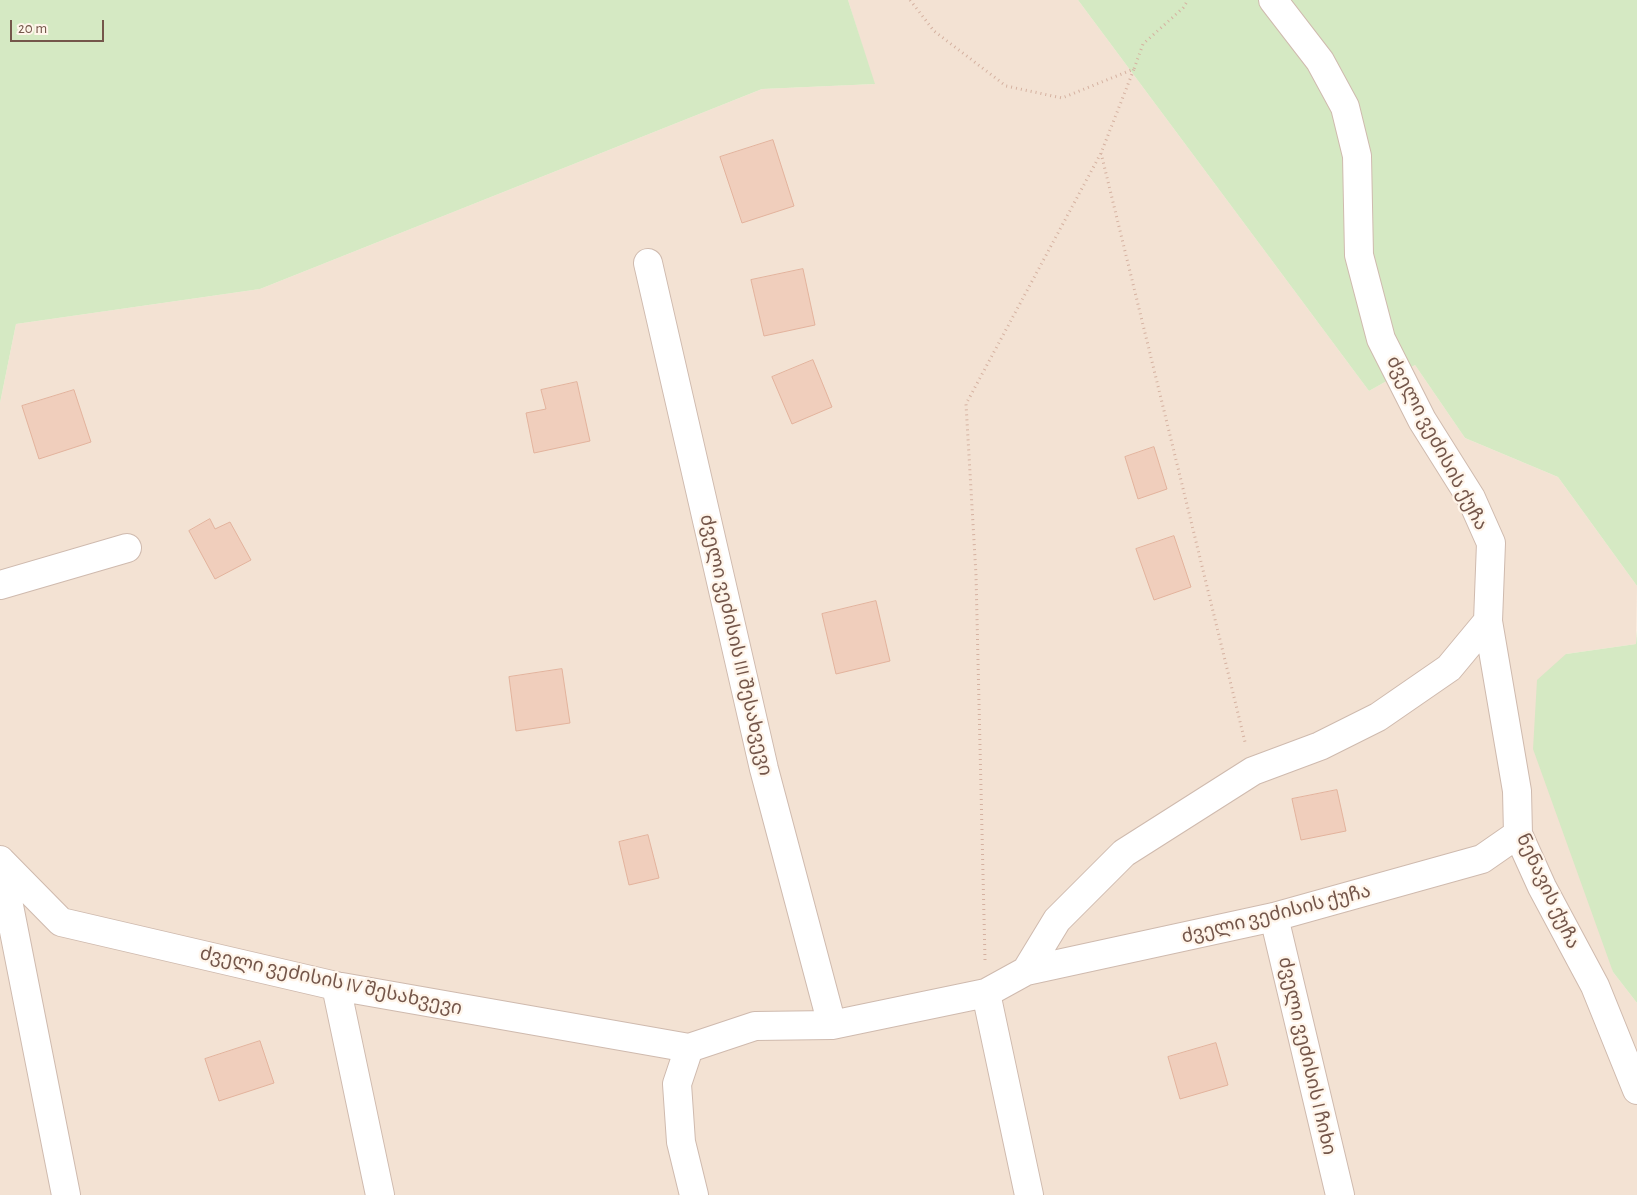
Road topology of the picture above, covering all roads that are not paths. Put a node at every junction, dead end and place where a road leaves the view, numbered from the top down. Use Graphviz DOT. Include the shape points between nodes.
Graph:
graph roads {
  1 [pos="1273,0"];
  2 [pos="648,263"];
  3 [pos="127,548"];
  4 [pos="0,585"];
  5 [pos="1488,622"];
  6 [pos="1518,834"];
  7 [pos="0,860"];
  8 [pos="1274,917"];
  9 [pos="1026,971"];
  10 [pos="336,986"];
  11 [pos="986,993"];
  12 [pos="832,1025"];
  13 [pos="689,1048"];
  14 [pos="1637,1090"];
  15 [pos="66,1195"];
  16 [pos="380,1195"];
  17 [pos="694,1195"];
  18 [pos="1029,1195"];
  19 [pos="1340,1195"];
  1 -- 5 [label="street, ძველი ვეძისის ქუჩა" via="1320,61 1345,107 1357,156 1359,255 1381,339 1422,420 1470,498 1491,543"];
  2 -- 12 [label="street, ძველი ვეძისის III შესახვევი" via="764,769"];
  3 -- 4 [label="street"];
  5 -- 6 [label="street, ნენავის ქუჩა" via="1517,791"];
  5 -- 9 [label="street, ძველი ვეძისის ქუჩა" via="1449,668 1378,716 1320,746 1253,771 1124,853 1057,920"];
  6 -- 8 [label="street, ძველი ვეძისის ქუჩა" via="1482,859"];
  6 -- 14 [label="street, ნენავის ქუჩა" via="1542,887 1595,986"];
  7 -- 10 [label="street, ძველი ვეძისის IV შესახვევი" via="61,922"];
  7 -- 15 [label="street"];
  8 -- 9 [label="street, ძველი ვეძისის ქუჩა"];
  8 -- 19 [label="street, ძველი ვეძისის I ჩიხი"];
  9 -- 11 [label="street, ძველი ვეძისის ქუჩა"];
  10 -- 13 [label="street, ძველი ვეძისის IV შესახვევი"];
  10 -- 16 [label="street"];
  11 -- 12 [label="street, ძველი ვეძისის ქუჩა"];
  11 -- 18 [label="street"];
  12 -- 13 [label="street, ძველი ვეძისის ქუჩა" via="755,1026"];
  13 -- 17 [label="street" via="677,1084 681,1142"];
}
